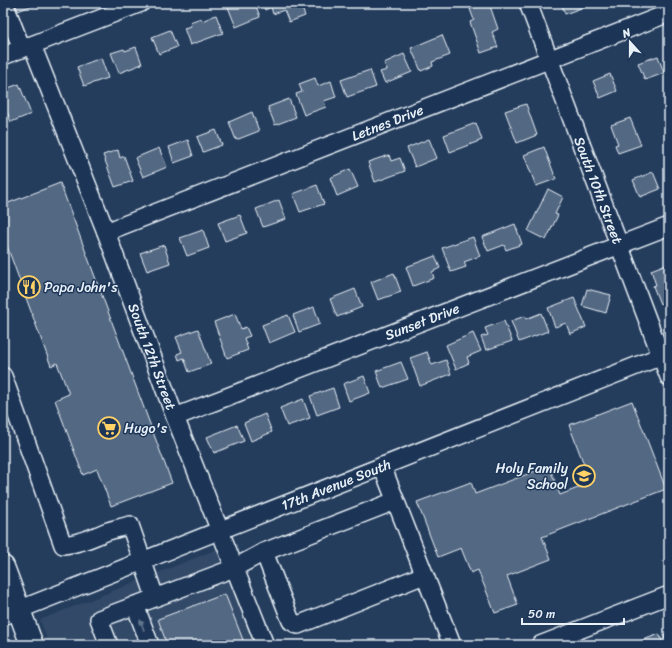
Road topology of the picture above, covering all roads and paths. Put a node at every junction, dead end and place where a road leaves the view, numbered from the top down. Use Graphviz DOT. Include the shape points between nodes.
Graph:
graph roads {
  1 [pos="4,3"];
  2 [pos="141,3"];
  3 [pos="528,3"];
  4 [pos="669,12"];
  5 [pos="27,47"];
  6 [pos="3,56"];
  7 [pos="550,59"];
  8 [pos="669,226"];
  9 [pos="106,232"];
  10 [pos="619,246"];
  11 [pos="665,354"];
  12 [pos="3,376"];
  13 [pos="669,377"];
  14 [pos="6,397"];
  15 [pos="175,417"];
  16 [pos="382,466"];
  17 [pos="395,501"];
  18 [pos="219,530"];
  19 [pos="264,552"];
  20 [pos="142,561"];
  21 [pos="3,567"];
  22 [pos="234,568"];
  23 [pos="424,575"];
  24 [pos="669,595"];
  25 [pos="156,598"];
  26 [pos="135,605"];
  27 [pos="11,613"];
  28 [pos="32,645"];
  29 [pos="109,645"];
  30 [pos="150,645"];
  31 [pos="265,645"];
  32 [pos="452,645"];
  33 [pos="540,645"];
  1 -- 5 [label="street, South 12th Street"];
  2 -- 5 [label="street"];
  3 -- 7 [label="street, South 10th Street"];
  4 -- 7 [label="street, Letnes Drive"];
  5 -- 6 [label="street"];
  5 -- 9 [label="street, South 12th Street"];
  7 -- 9 [label="street, Letnes Drive"];
  7 -- 10 [label="street, South 10th Street"];
  8 -- 10 [label="street, Sunset Drive"];
  9 -- 15 [label="street, South 12th Street"];
  10 -- 11 [label="street, South 10th Street"];
  10 -- 15 [label="street, Sunset Drive"];
  11 -- 13 [label="street, South 10th Street"];
  11 -- 16 [label="street, 17th Avenue South"];
  12 -- 14 [label="street"];
  14 -- 20 [label="street" via="63,545 130,525"];
  15 -- 18 [label="street, South 12th Street"];
  16 -- 17 [label="street"];
  16 -- 18 [label="street, 17th Avenue South"];
  17 -- 19 [label="street"];
  17 -- 23 [label="street"];
  18 -- 20 [label="street, 17th Avenue South"];
  18 -- 22 [label="street, South 12th Street"];
  19 -- 22 [label="street"];
  19 -- 23 [label="street" via="291,622 298,625"];
  20 -- 25 [label="street"];
  20 -- 27 [label="street, 17th Avenue South"];
  21 -- 27 [label="main road"];
  22 -- 25 [label="street"];
  22 -- 31 [label="street, South 12th Street"];
  23 -- 32 [label="street"];
  24 -- 33 [label="street"];
  25 -- 26 [label="street"];
  26 -- 29 [label="street" via="99,619"];
  30 -- 26 [label="street, one-way"];
  27 -- 28 [label="main road"];
}
